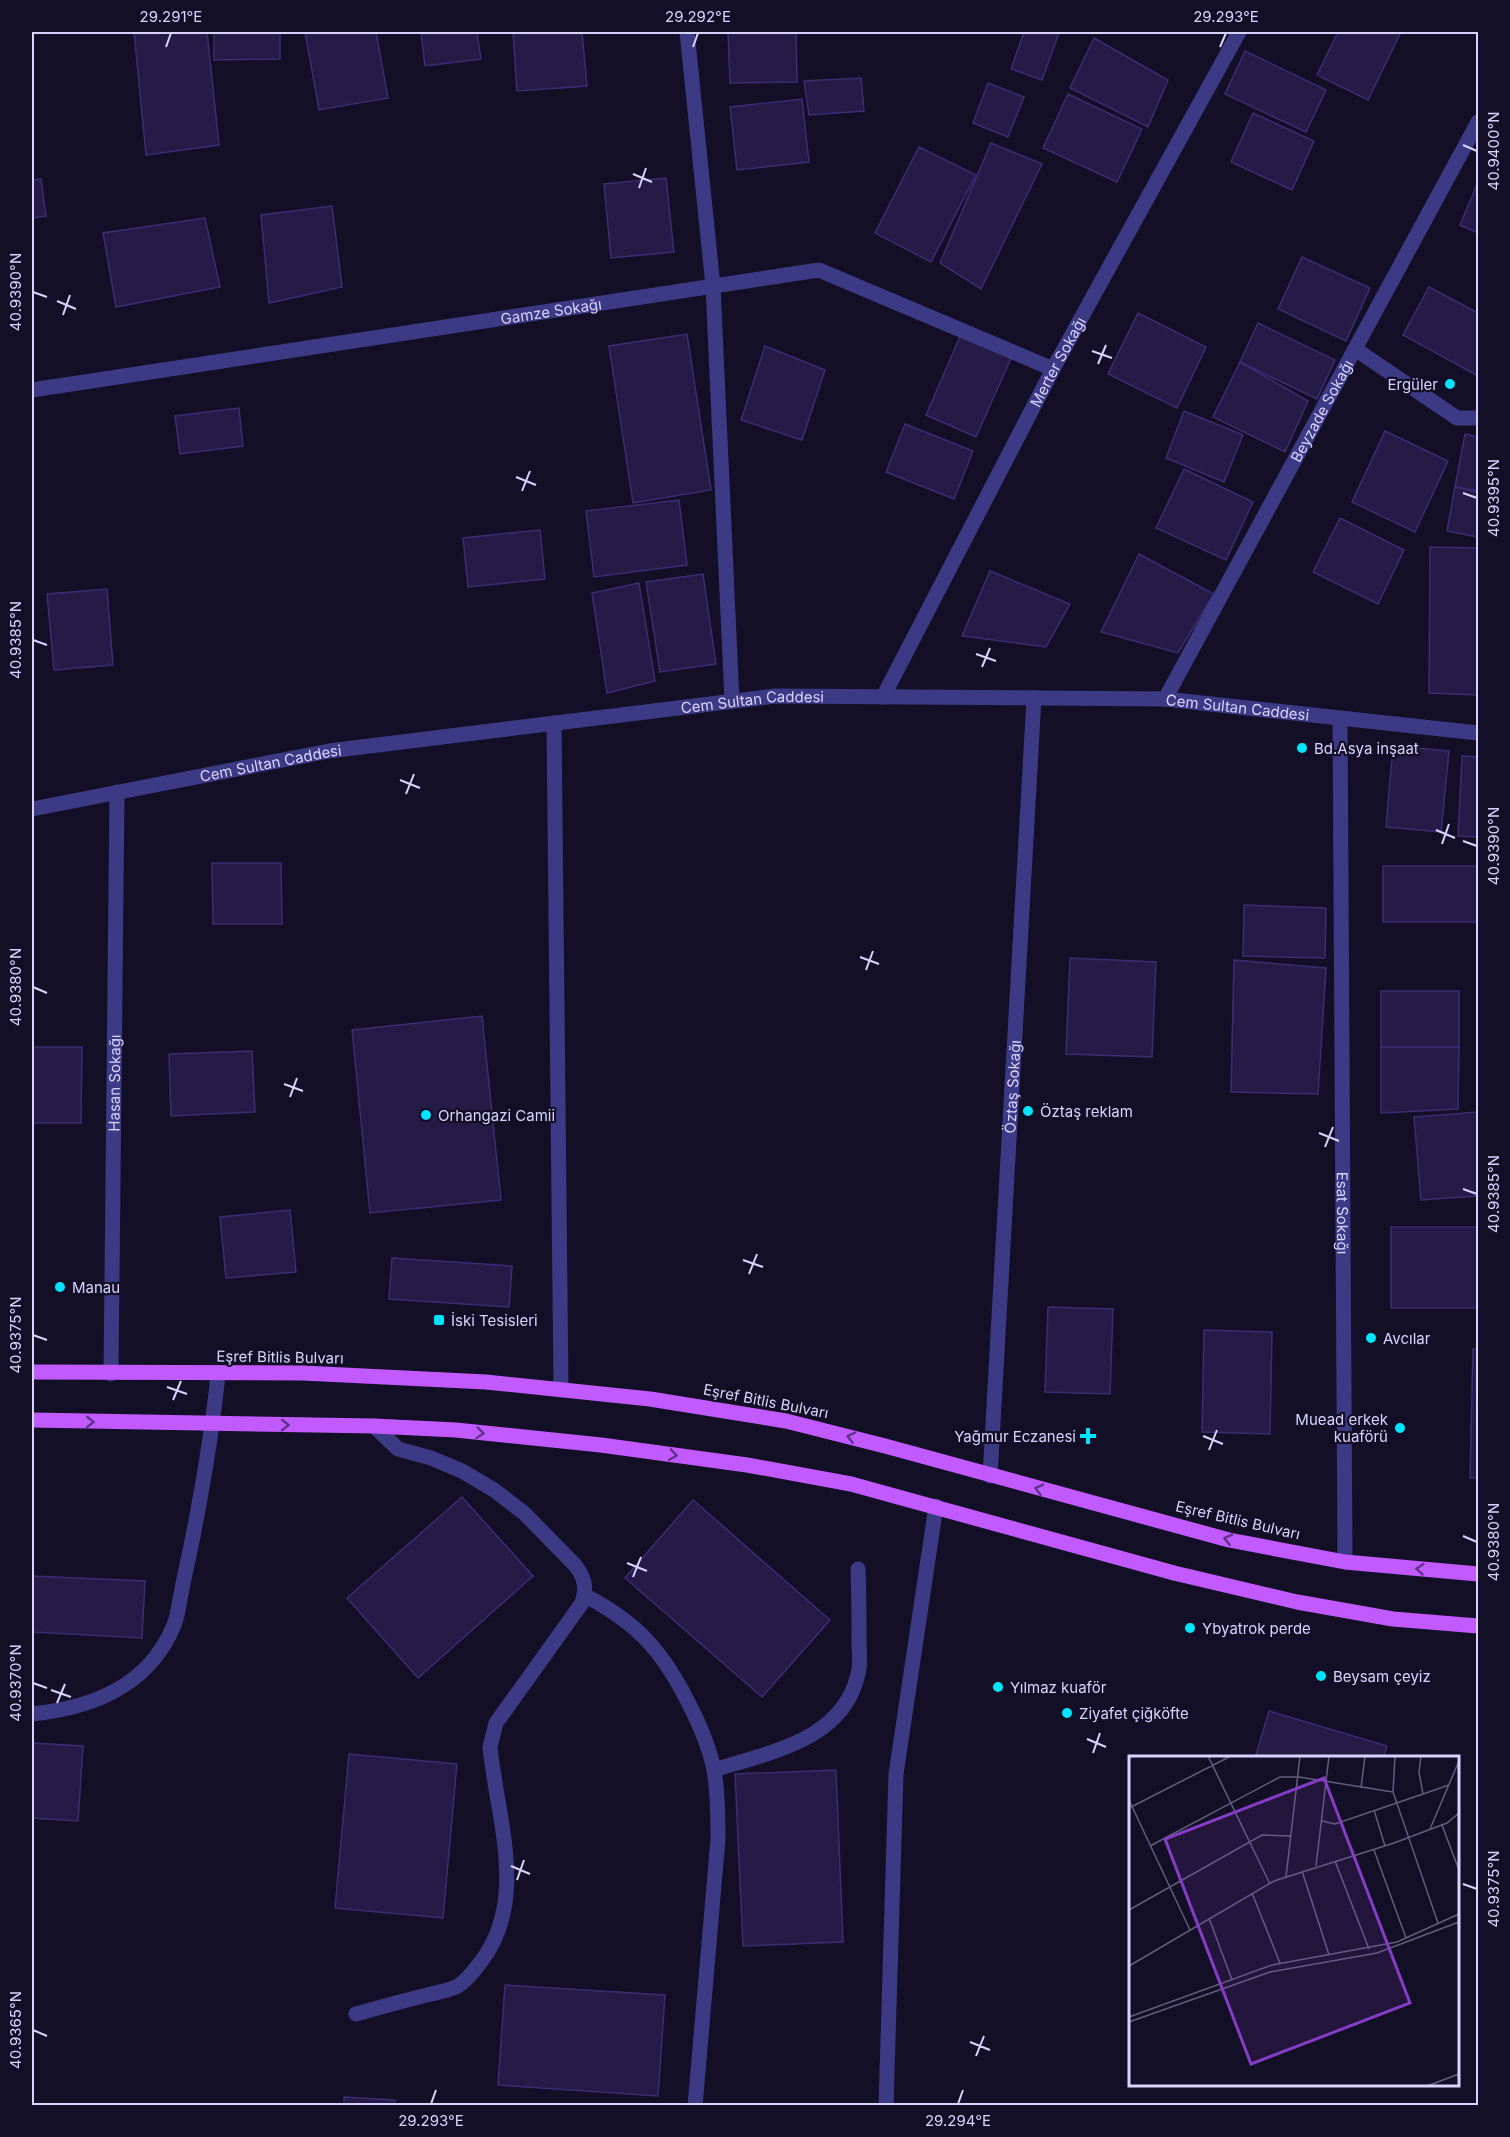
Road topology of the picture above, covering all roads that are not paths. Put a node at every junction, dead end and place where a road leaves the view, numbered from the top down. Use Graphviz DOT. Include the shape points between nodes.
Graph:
graph roads {
  1 [pos="687,32"];
  2 [pos="1239,32"];
  3 [pos="1479,122"];
  4 [pos="712,286"];
  5 [pos="1355,349"];
  6 [pos="1053,369"];
  7 [pos="32,390"];
  8 [pos="1479,418"];
  9 [pos="883,697"];
  10 [pos="1034,698"];
  11 [pos="1165,699"];
  12 [pos="732,701"];
  13 [pos="1341,719"];
  14 [pos="554,723"];
  15 [pos="1479,733"];
  16 [pos="117,792"];
  17 [pos="32,809"];
  18 [pos="32,1372"];
  19 [pos="111,1374"];
  20 [pos="219,1374"];
  21 [pos="561,1389"];
  22 [pos="32,1420"];
  23 [pos="213,1424"];
  24 [pos="374,1426"];
  25 [pos="990,1476"];
  26 [pos="936,1506"];
  27 [pos="1345,1562"];
  28 [pos="858,1569"];
  29 [pos="1479,1574"];
  30 [pos="584,1595"];
  31 [pos="1479,1626"];
  32 [pos="32,1714"];
  33 [pos="714,1770"];
  34 [pos="357,2014"];
  35 [pos="696,2106"];
  36 [pos="886,2106"];
  1 -- 4 [label="street"];
  2 -- 6 [label="street, Merter Sokağı"];
  3 -- 5 [label="street, Beyzade Sokağı"];
  4 -- 6 [label="street, Gamze Sokağı" via="819,270"];
  4 -- 7 [label="street, Gamze Sokağı"];
  4 -- 12 [label="street"];
  5 -- 8 [label="street" via="1458,418"];
  5 -- 11 [label="street, Beyzade Sokağı"];
  6 -- 9 [label="street, Merter Sokağı"];
  9 -- 10 [label="street, Cem Sultan Caddesi"];
  9 -- 12 [label="street, Cem Sultan Caddesi" via="775,696"];
  10 -- 11 [label="street, Cem Sultan Caddesi"];
  10 -- 25 [label="street, Öztaş Sokağı"];
  11 -- 13 [label="street, Cem Sultan Caddesi"];
  12 -- 14 [label="street, Cem Sultan Caddesi"];
  13 -- 15 [label="street, Cem Sultan Caddesi"];
  13 -- 27 [label="street, Esat Sokağı"];
  14 -- 16 [label="street, Cem Sultan Caddesi" via="329,751"];
  14 -- 21 [label="street"];
  16 -- 17 [label="street, Cem Sultan Caddesi"];
  16 -- 19 [label="street, Hasan Sokağı"];
  18 -- 19 [label="main road, Eşref Bitlis Bulvarı"];
  19 -- 20 [label="main road, Eşref Bitlis Bulvarı"];
  20 -- 21 [label="main road, Eşref Bitlis Bulvarı" via="303,1373"];
  20 -- 23 [label="street"];
  25 -- 21 [label="main road, Eşref Bitlis Bulvarı, one-way" via="786,1421"];
  22 -- 23 [label="main road, one-way"];
  23 -- 24 [label="main road, one-way"];
  23 -- 32 [label="street" via="175,1623 164,1645 150,1664 110,1694 62,1711"];
  24 -- 26 [label="main road, one-way" via="601,1445 747,1465 851,1484"];
  24 -- 30 [label="street" via="398,1449 462,1471 525,1513 582,1574"];
  27 -- 25 [label="main road, Eşref Bitlis Bulvarı, one-way" via="1229,1540"];
  26 -- 31 [label="main road" via="1174,1573 1297,1602 1393,1619"];
  26 -- 36 [label="street" via="896,1774"];
  29 -- 27 [label="main road, Eşref Bitlis Bulvarı, one-way"];
  28 -- 33 [label="street" via="859,1672 836,1717 800,1742"];
  30 -- 33 [label="street" via="630,1623 671,1669 698,1719"];
  30 -- 34 [label="street" via="492,1734 491,1754 508,1891 496,1937 473,1972 457,1987"];
  33 -- 35 [label="street" via="718,1839"];
}
